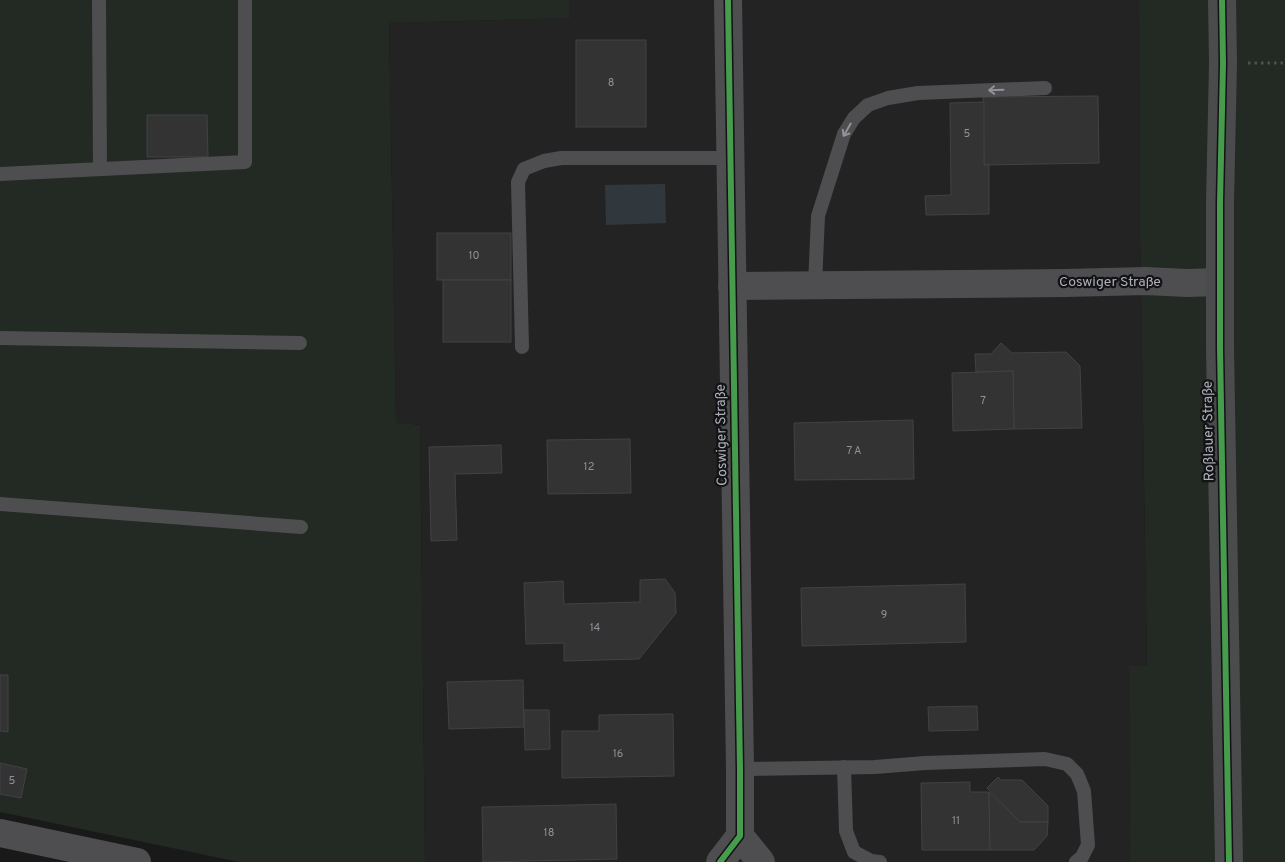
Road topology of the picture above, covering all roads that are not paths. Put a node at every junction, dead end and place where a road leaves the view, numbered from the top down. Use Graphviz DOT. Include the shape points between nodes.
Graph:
graph roads {
  1 [pos="99,0"];
  2 [pos="245,0"];
  3 [pos="728,0"];
  4 [pos="1222,0"];
  5 [pos="1045,88"];
  6 [pos="730,158"];
  7 [pos="100,169"];
  8 [pos="0,174"];
  9 [pos="1219,282"];
  10 [pos="815,285"];
  11 [pos="732,286"];
  12 [pos="0,338"];
  13 [pos="300,343"];
  14 [pos="522,347"];
  15 [pos="0,504"];
  16 [pos="302,527"];
  17 [pos="844,767"];
  18 [pos="740,769"];
  19 [pos="0,833"];
  20 [pos="740,836"];
  21 [pos="138,862"];
  22 [pos="720,862"];
  23 [pos="761,862"];
  24 [pos="880,862"];
  25 [pos="1076,862"];
  26 [pos="1229,862"];
  1 -- 7 [label="lane"];
  2 -- 7 [label="lane" via="245,162"];
  3 -- 6 [label="street, Coswiger Straße"];
  4 -- 9 [label="main road, Roßlauer Straße"];
  5 -- 10 [label="lane, one-way" via="918,93 868,105 844,134 818,216"];
  6 -- 11 [label="street, Coswiger Straße"];
  6 -- 14 [label="lane" via="561,158 524,169 518,182"];
  7 -- 8 [label="lane"];
  9 -- 10 [label="street, Coswiger Straße"];
  9 -- 26 [label="main road, Roßlauer Straße"];
  10 -- 11 [label="street, Coswiger Straße"];
  11 -- 18 [label="street, Coswiger Straße"];
  12 -- 13 [label="lane"];
  15 -- 16 [label="lane"];
  17 -- 18 [label="lane"];
  17 -- 24 [label="lane" via="846,831 854,852"];
  17 -- 25 [label="lane" via="1045,759 1066,764 1077,774 1084,791 1088,845"];
  18 -- 20 [label="street, Coswiger Straße"];
  19 -- 21 [label="street"];
  20 -- 22 [label="street"];
  20 -- 23 [label="street"];
}
